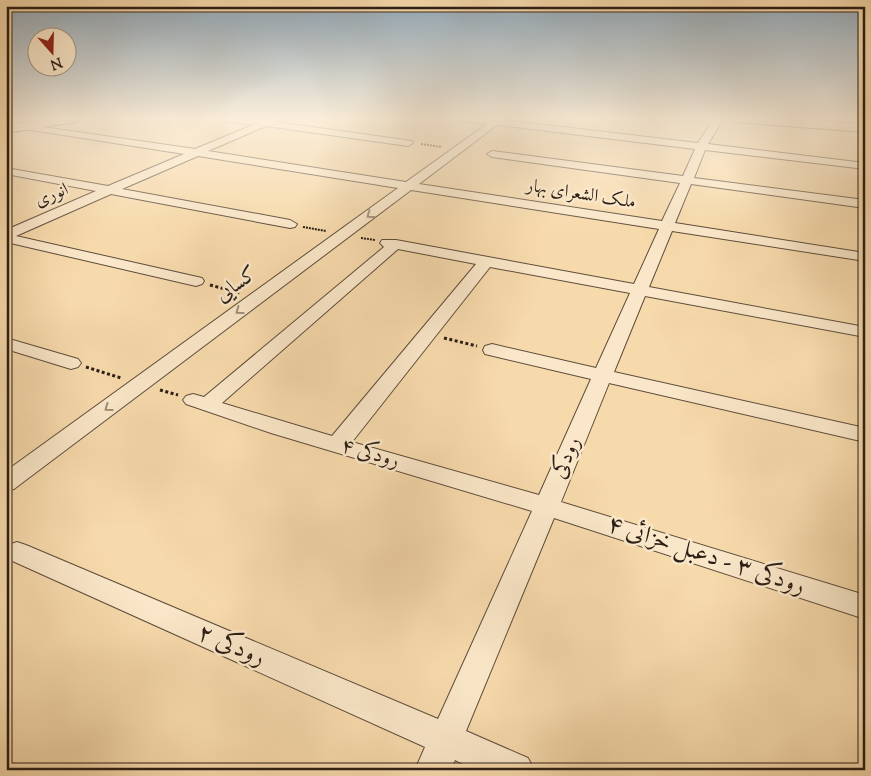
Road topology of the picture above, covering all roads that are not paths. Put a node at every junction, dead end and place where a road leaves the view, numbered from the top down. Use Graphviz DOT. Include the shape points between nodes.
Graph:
graph roads {
  1 [pos="194,154"];
  2 [pos="205,154"];
  3 [pos="452,154"];
  4 [pos="494,154"];
  5 [pos="698,154"];
  6 [pos="763,154"];
  7 [pos="865,166"];
  8 [pos="6,171"];
  9 [pos="687,180"];
  10 [pos="409,186"];
  11 [pos="111,190"];
  12 [pos="865,204"];
  13 [pos="290,224"];
  14 [pos="667,226"];
  15 [pos="6,236"];
  16 [pos="865,258"];
  17 [pos="487,262"];
  18 [pos="196,281"];
  19 [pos="640,290"];
  20 [pos="865,332"];
  21 [pos="6,343"];
  22 [pos="492,350"];
  23 [pos="71,363"];
  24 [pos="603,375"];
  25 [pos="865,435"];
  26 [pos="338,444"];
  27 [pos="6,483"];
  28 [pos="546,506"];
  29 [pos="17,552"];
  30 [pos="865,606"];
  31 [pos="446,739"];
  32 [pos="433,770"];
  33 [pos="516,770"];
  1 -- 11 [label="street, انوری"];
  2 -- 10 [label="street, ملک الشعرای بهار"];
  3 -- 10 [label="street, کسایی"];
  4 -- 9 [label="street"];
  5 -- 9 [label="street, رودکی"];
  6 -- 7 [label="street"];
  8 -- 11 [label="street"];
  9 -- 12 [label="street"];
  9 -- 14 [label="street, رودکی"];
  10 -- 14 [label="street, ملک الشعرای بهار"];
  10 -- 27 [label="street, کسایی, one-way"];
  11 -- 13 [label="street"];
  11 -- 15 [label="street, انوری"];
  14 -- 16 [label="street, ملک الشعرای بهار"];
  14 -- 19 [label="street, رودکی"];
  15 -- 18 [label="street"];
  17 -- 19 [label="street"];
  17 -- 26 [label="street"];
  17 -- 26 [label="street, رودکی ۴" via="391,244 201,402"];
  19 -- 20 [label="street"];
  19 -- 24 [label="street, رودکی"];
  21 -- 23 [label="street"];
  22 -- 24 [label="street"];
  24 -- 25 [label="street"];
  24 -- 28 [label="street, رودکی"];
  26 -- 28 [label="street, رودکی ۴"];
  28 -- 30 [label="street, رودکی ۳ - دعبل خزائی ۴"];
  28 -- 31 [label="street, رودکی"];
  29 -- 31 [label="street, رودکی ۲"];
  31 -- 32 [label="street, رودکی"];
  31 -- 33 [label="street, رودکی ۲"];
}
